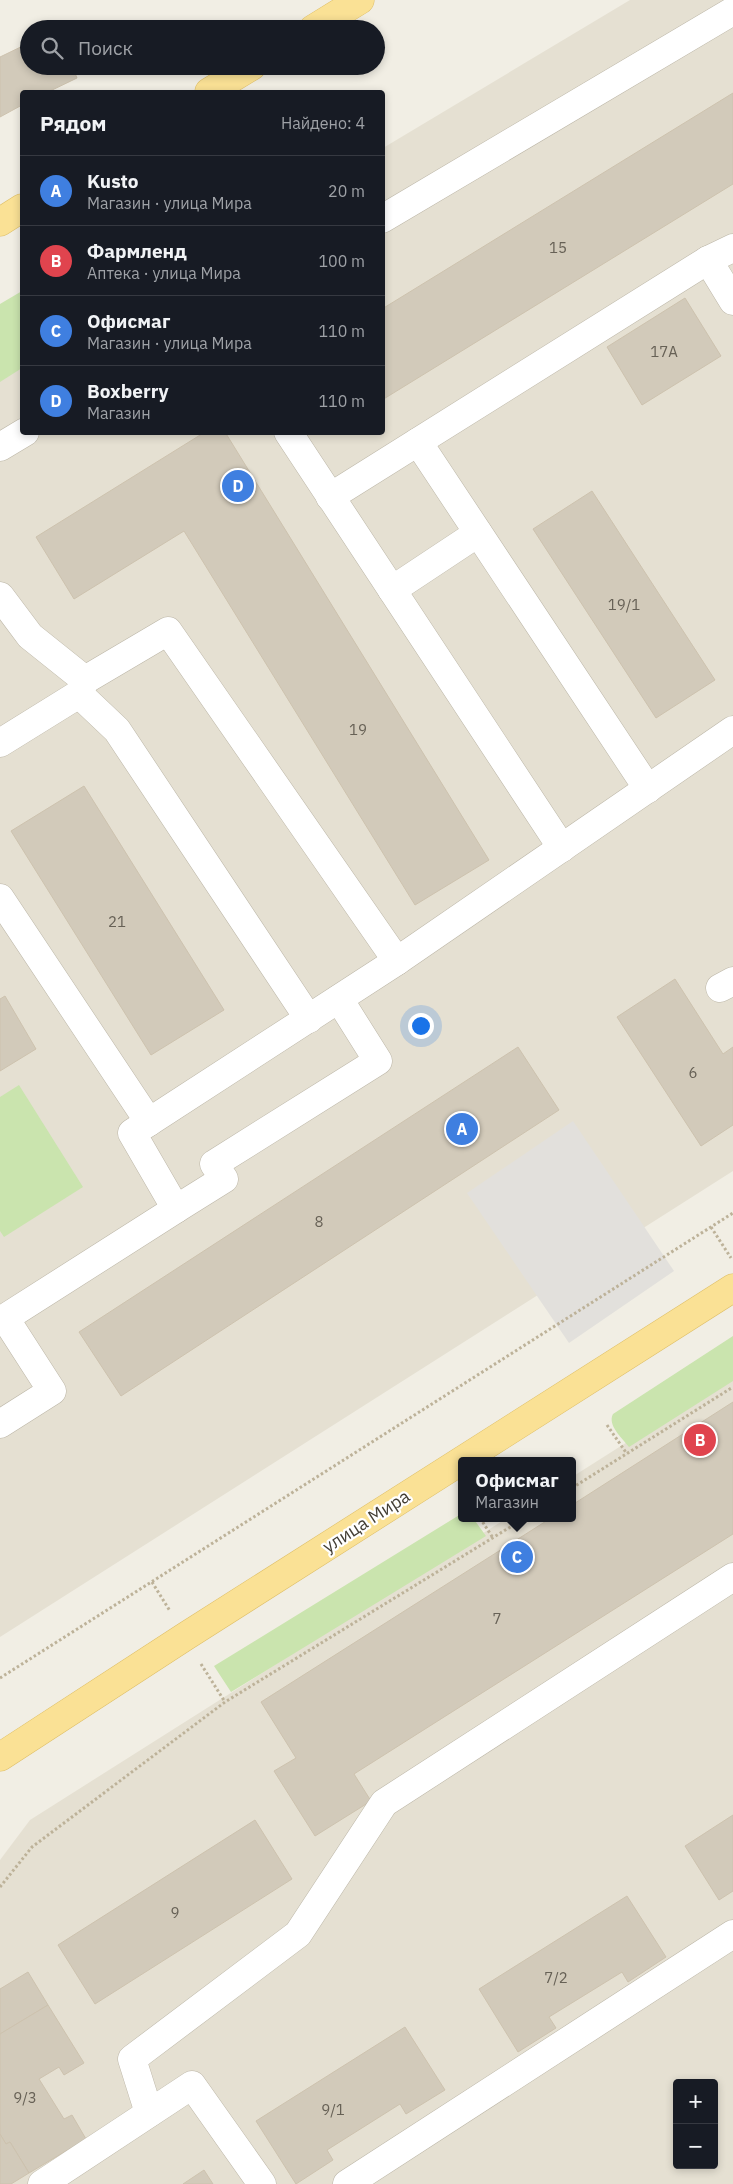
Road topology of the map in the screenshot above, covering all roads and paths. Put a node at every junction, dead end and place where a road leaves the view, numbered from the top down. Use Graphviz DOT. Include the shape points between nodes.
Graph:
graph roads {
  1 [pos="360,0"];
  2 [pos="733,11"];
  3 [pos="328,20"];
  4 [pos="237,75"];
  5 [pos="212,90"];
  6 [pos="20,209"];
  7 [pos="385,217"];
  8 [pos="0,222"];
  9 [pos="733,248"];
  10 [pos="708,260"];
  11 [pos="733,301"];
  12 [pos="20,435"];
  13 [pos="290,435"];
  14 [pos="418,442"];
  15 [pos="0,447"];
  16 [pos="330,497"];
  17 [pos="478,533"];
  18 [pos="392,590"];
  19 [pos="0,596"];
  20 [pos="82,687"];
  21 [pos="733,730"];
  22 [pos="0,744"];
  23 [pos="648,789"];
  24 [pos="562,848"];
  25 [pos="0,898"];
  26 [pos="397,961"];
  27 [pos="339,999"];
  28 [pos="308,1019"];
  29 [pos="149,1122"];
  30 [pos="176,1209"];
  31 [pos="733,1214"];
  32 [pos="711,1227"];
  33 [pos="733,1260"];
  34 [pos="733,1288"];
  35 [pos="733,1387"];
  36 [pos="0,1424"];
  37 [pos="607,1425"];
  38 [pos="627,1454"];
  39 [pos="467,1457"];
  40 [pos="458,1463"];
  41 [pos="576,1486"];
  42 [pos="483,1522"];
  43 [pos="518,1522"];
  44 [pos="494,1538"];
  45 [pos="733,1577"];
  46 [pos="0,1678"];
  47 [pos="0,1757"];
  48 [pos="0,1887"];
  49 [pos="733,1934"];
  50 [pos="149,2113"];
  51 [pos="42,2184"];
  52 [pos="262,2184"];
  53 [pos="347,2184"];
  1 -- 3 [label="main road"];
  2 -- 7 [label="street"];
  4 -- 5 [label="main road"];
  6 -- 8 [label="main road"];
  9 -- 10 [label="street"];
  10 -- 11 [label="street"];
  10 -- 14 [label="street"];
  12 -- 15 [label="street"];
  13 -- 16 [label="street"];
  14 -- 16 [label="street"];
  14 -- 17 [label="street"];
  16 -- 18 [label="street"];
  17 -- 18 [label="street"];
  17 -- 23 [label="street"];
  18 -- 24 [label="street"];
  19 -- 20 [label="street" via="30,636"];
  20 -- 22 [label="street"];
  20 -- 26 [label="street" via="168,631"];
  20 -- 28 [label="street" via="117,730"];
  21 -- 23 [label="street"];
  23 -- 24 [label="street"];
  24 -- 26 [label="street"];
  25 -- 29 [label="street"];
  26 -- 27 [label="street"];
  27 -- 28 [label="street"];
  27 -- 30 [label="street" via="378,1061 214,1164 224,1179"];
  28 -- 29 [label="street"];
  29 -- 30 [label="street" via="132,1133"];
  30 -- 36 [label="street" via="5,1318 52,1392"];
  31 -- 32 [label="path"];
  32 -- 33 [label="path"];
  32 -- 46 [label="path"];
  34 -- 39 [label="main road, улица Мира"];
  35 -- 38 [label="path"];
  37 -- 38 [label="path"];
  38 -- 41 [label="path"];
  40 -- 47 [label="main road, улица Мира"];
  42 -- 44 [label="path"];
  43 -- 44 [label="path"];
  44 -- 48 [label="path" via="225,1702 32,1847"];
  45 -- 50 [label="street" via="384,1803 298,1934 132,2059"];
  49 -- 53 [label="street"];
  50 -- 51 [label="street"];
  50 -- 52 [label="street" via="192,2084"];
}
